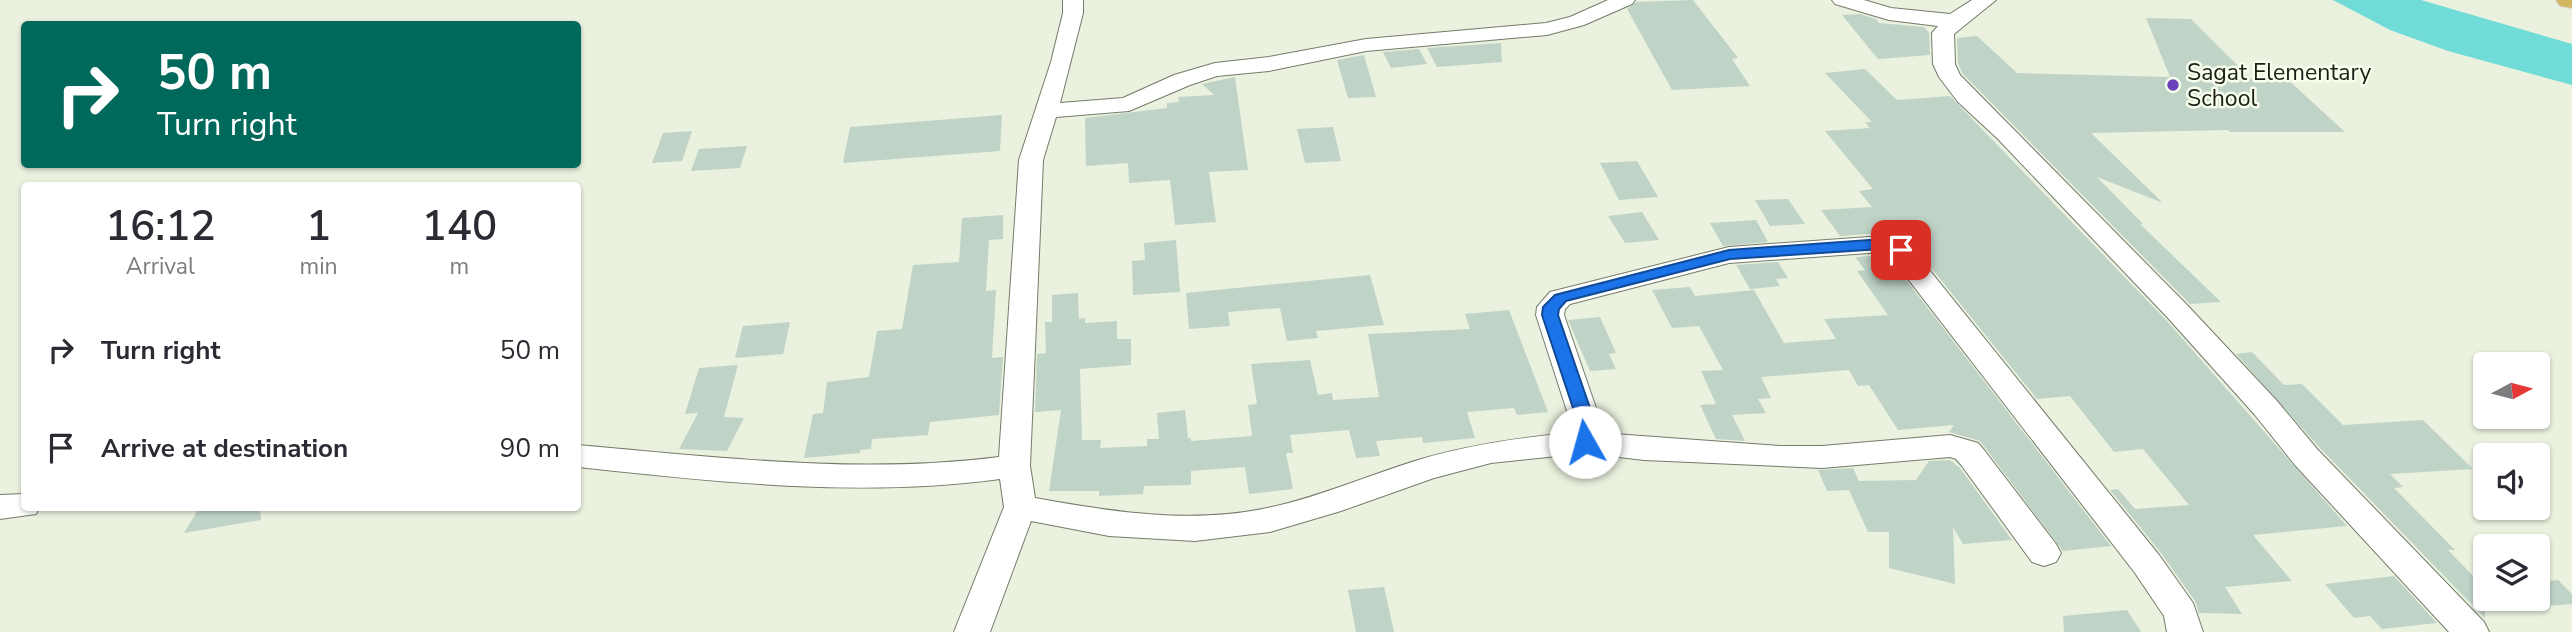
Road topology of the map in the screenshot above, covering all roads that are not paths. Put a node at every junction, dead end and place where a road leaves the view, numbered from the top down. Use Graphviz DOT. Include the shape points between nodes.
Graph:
graph roads {
  1 [pos="1073,0"];
  2 [pos="1625,0"];
  3 [pos="1842,0"];
  4 [pos="1986,0"];
  5 [pos="1954,21"];
  6 [pos="1046,111"];
  7 [pos="1585,442"];
  8 [pos="581,456"];
  9 [pos="1014,466"];
  10 [pos="21,506"];
  11 [pos="0,507"];
  12 [pos="1020,508"];
  13 [pos="2044,553"];
  14 [pos="972,632"];
  15 [pos="2185,632"];
  16 [pos="2470,632"];
  1 -- 6 [label="street" via="1062,62"];
  2 -- 6 [label="street" via="1547,29 1366,45 1215,70 1129,104"];
  3 -- 5 [label="street" via="1889,14"];
  4 -- 5 [label="street"];
  5 -- 16 [label="street" via="1943,33 1944,64 1966,97 2178,312"];
  6 -- 9 [label="street" via="1031,160"];
  7 -- 12 [label="street" via="1491,452 1426,468 1270,520 1195,529 1109,524"];
  7 -- 13 [label="street" via="1781,457 1959,447 1973,458"];
  7 -- 15 [label="street" via="1582,411 1550,315 1560,298 1729,255 1893,246 2147,564 2181,612"];
  8 -- 9 [label="street" via="816,476 961,475"];
  9 -- 12 [label="street"];
  10 -- 11 [label="street"];
  12 -- 14 [label="street"];
}
